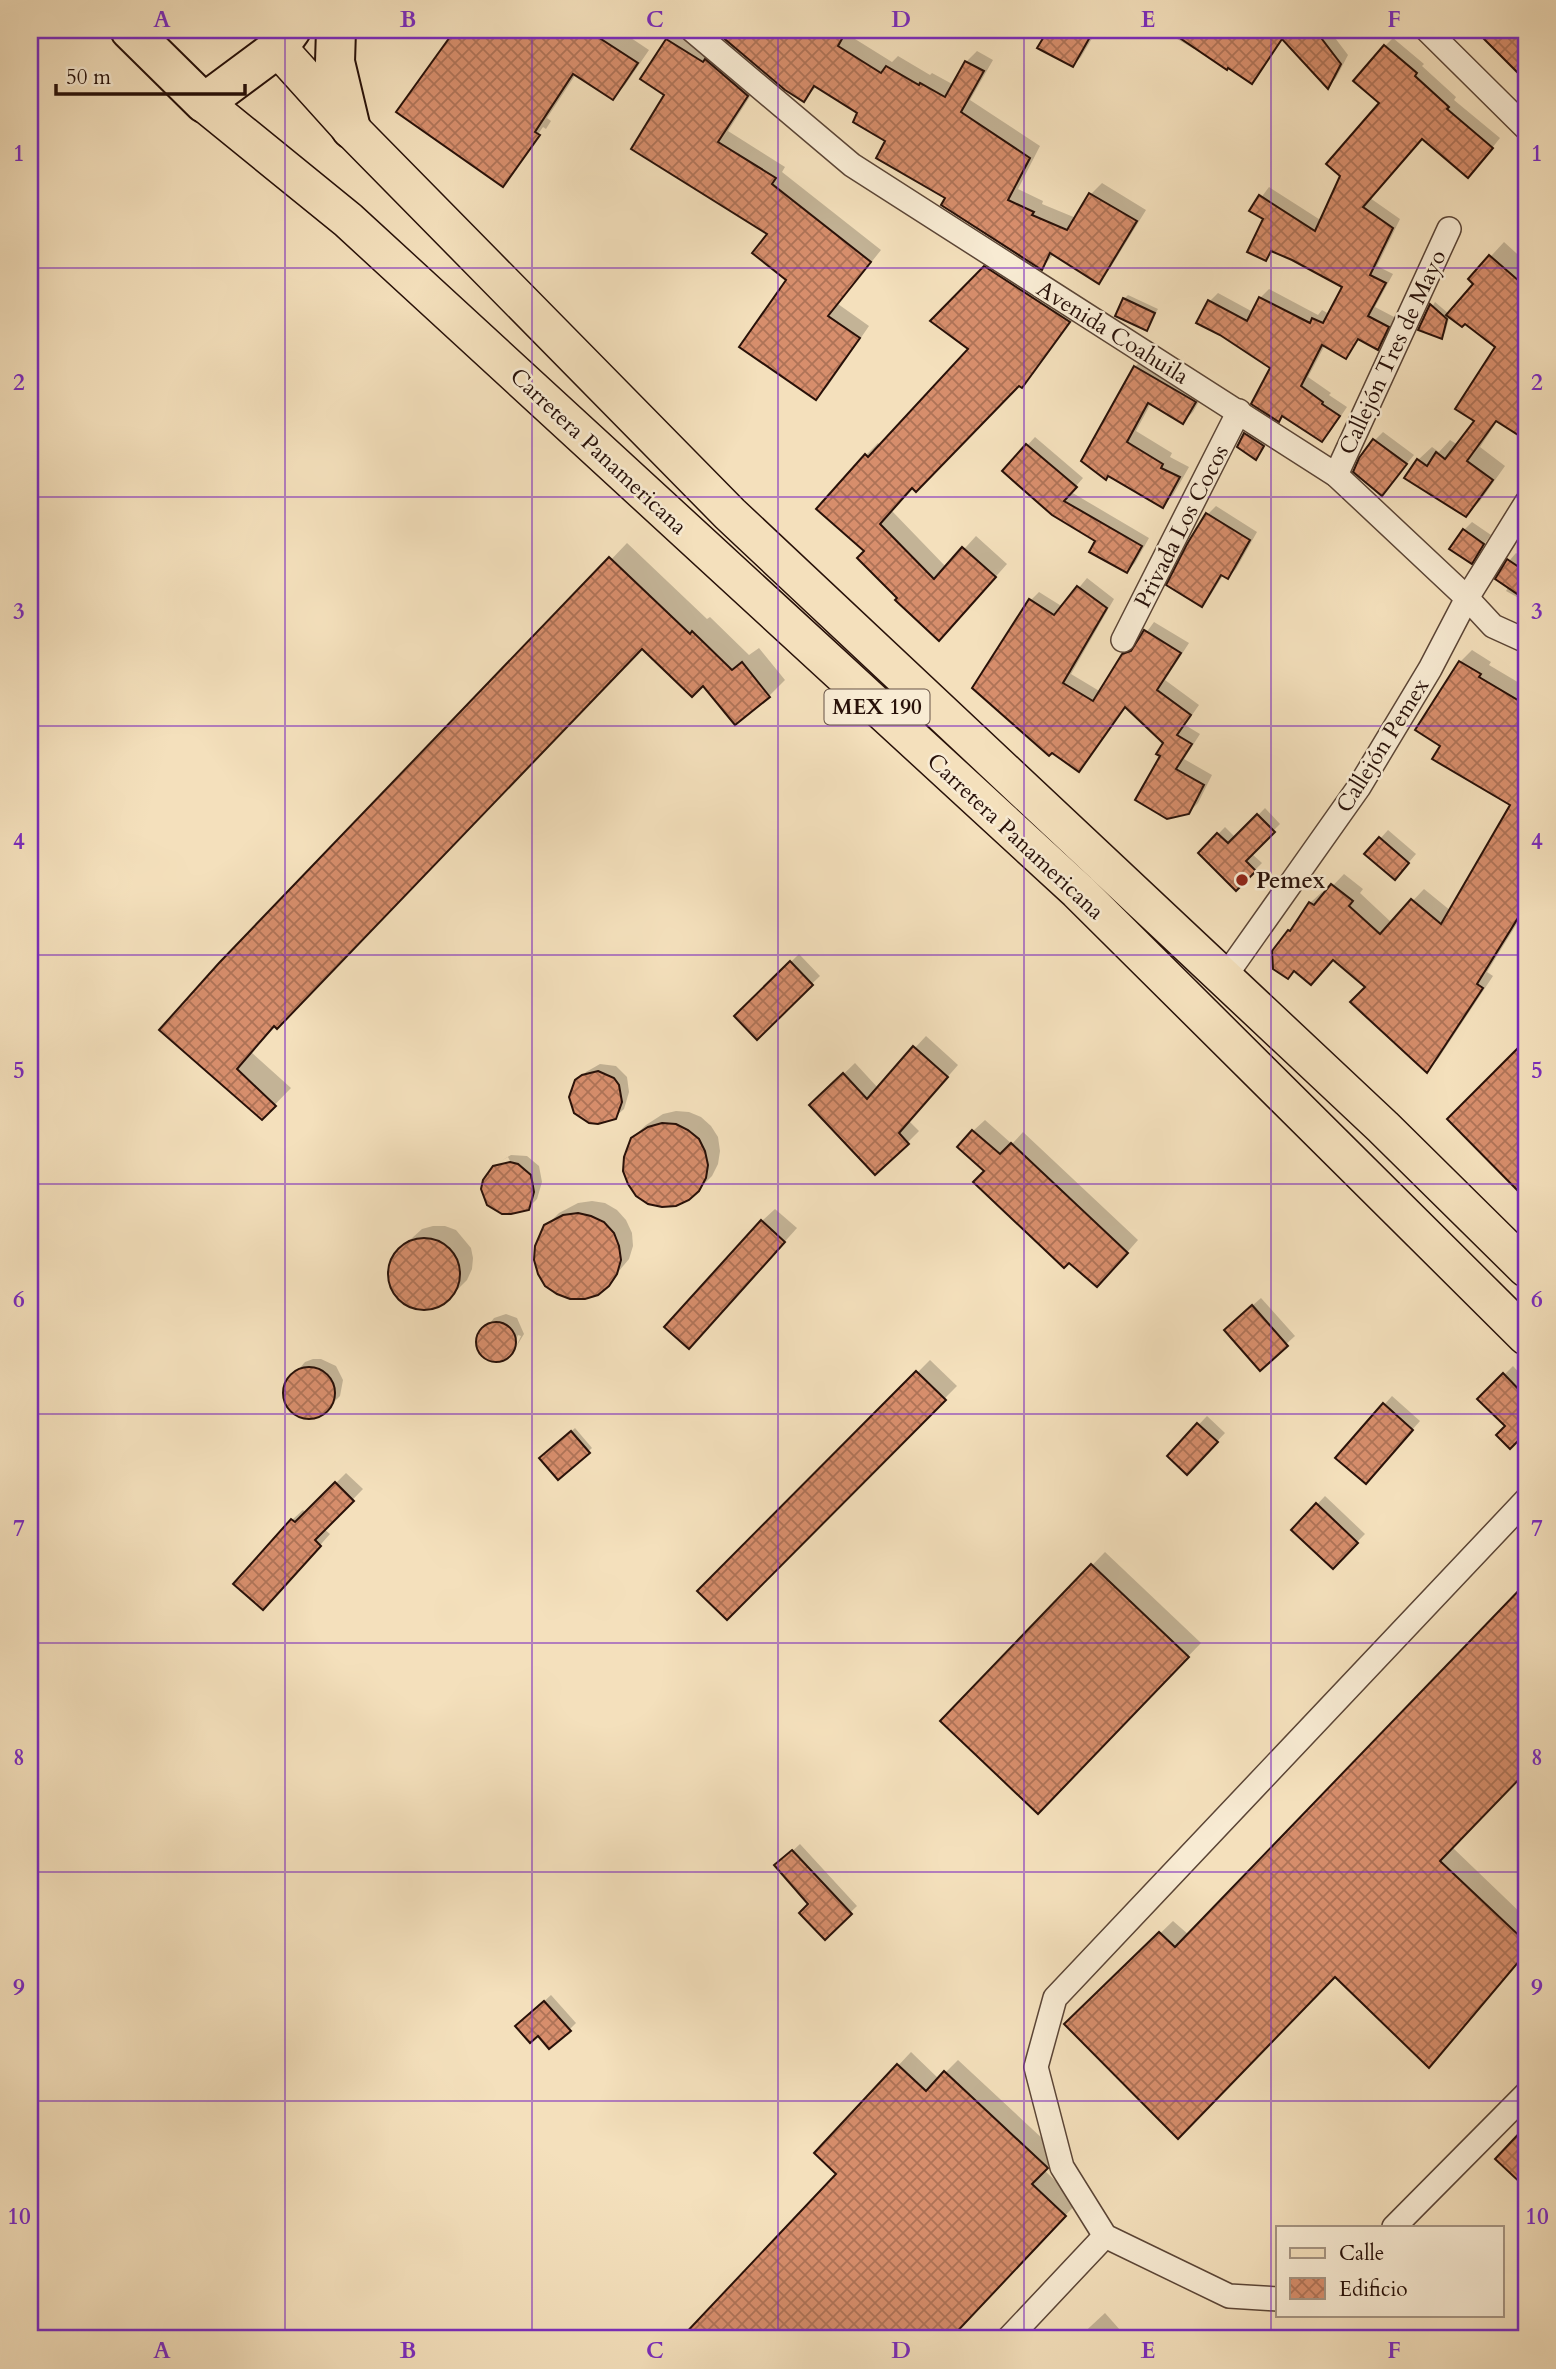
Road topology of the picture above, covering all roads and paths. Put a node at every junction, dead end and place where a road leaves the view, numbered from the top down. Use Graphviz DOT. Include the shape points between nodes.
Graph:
graph roads {
  1 [pos="337,30"];
  2 [pos="692,30"];
  3 [pos="1427,30"];
  4 [pos="134,31"];
  5 [pos="276,36"];
  6 [pos="204,103"];
  7 [pos="1526,128"];
  8 [pos="351,129"];
  9 [pos="1448,229"];
  10 [pos="1239,411"];
  11 [pos="1336,475"];
  12 [pos="1526,503"];
  13 [pos="1467,598"];
  14 [pos="1493,626"];
  15 [pos="1123,640"];
  16 [pos="1526,641"];
  17 [pos="1526,658"];
  18 [pos="1224,978"];
  19 [pos="1526,1268"];
  20 [pos="1526,1336"];
  21 [pos="1526,1500"];
  22 [pos="1526,2094"];
  23 [pos="1395,2226"];
  24 [pos="1105,2236"];
  25 [pos="1276,2299"];
  26 [pos="1008,2339"];
  1 -- 8 [label="highway" via="335,62"];
  2 -- 10 [label="street, Avenida Coahuila" via="852,165"];
  3 -- 7 [label="street"];
  4 -- 6 [label="highway, MEX 190"];
  5 -- 6 [label="highway"];
  5 -- 8 [label="main road, Carretera Panamericana / MEX 190"];
  6 -- 20 [label="main road, Carretera Panamericana / MEX 190" via="348,220 1078,891"];
  8 -- 18 [label="main road, Carretera Panamericana / MEX 190" via="730,514"];
  9 -- 11 [label="street, Callejón Tres de Mayo"];
  10 -- 11 [label="street, Avenida Coahuila"];
  10 -- 15 [label="street, Privada Los Cocos"];
  11 -- 13 [label="street, Avenida Coahuila"];
  12 -- 13 [label="street, Callejón Pemex"];
  13 -- 14 [label="street, Avenida Coahuila"];
  13 -- 18 [label="street, Callejón Pemex" via="1359,787"];
  14 -- 16 [label="street, Avenida Coahuila"];
  14 -- 17 [label="street"];
  18 -- 19 [label="main road, Carretera Panamericana / MEX 190"];
  21 -- 24 [label="street" via="1055,1998 1036,2067 1062,2167"];
  22 -- 23 [label="street"];
  24 -- 25 [label="street" via="1229,2296"];
  24 -- 26 [label="street"];
}
